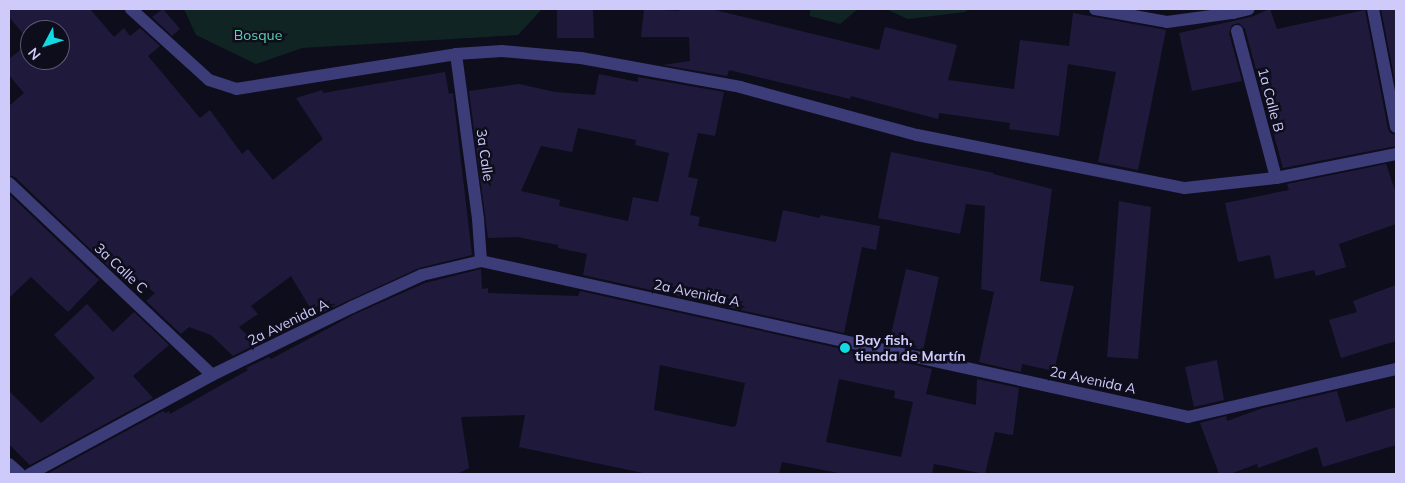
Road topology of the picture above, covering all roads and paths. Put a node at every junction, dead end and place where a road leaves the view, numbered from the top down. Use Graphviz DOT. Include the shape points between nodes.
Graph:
graph roads {
  1 [pos="131,9"];
  2 [pos="1095,9"];
  3 [pos="1249,9"];
  4 [pos="1373,9"];
  5 [pos="1237,31"];
  6 [pos="456,54"];
  7 [pos="1396,126"];
  8 [pos="1396,154"];
  9 [pos="1276,178"];
  10 [pos="9,183"];
  11 [pos="481,261"];
  12 [pos="1396,369"];
  13 [pos="212,375"];
  14 [pos="9,464"];
  15 [pos="20,474"];
  16 [pos="30,474"];
  1 -- 6 [label="street" via="209,80 236,89"];
  2 -- 3 [label="street" via="1167,22"];
  4 -- 7 [label="street"];
  5 -- 9 [label="street, 1a Calle B"];
  6 -- 9 [label="street" via="502,51 581,58 740,87 916,135 1185,188"];
  6 -- 11 [label="street, 3a Calle"];
  8 -- 9 [label="street"];
  10 -- 13 [label="street, 3a Calle C"];
  11 -- 12 [label="street, 2a Avenida A" via="1188,417"];
  11 -- 13 [label="street, 2a Avenida A" via="422,275"];
  13 -- 16 [label="street, 2a Avenida A"];
  14 -- 15 [label="street"];
}
